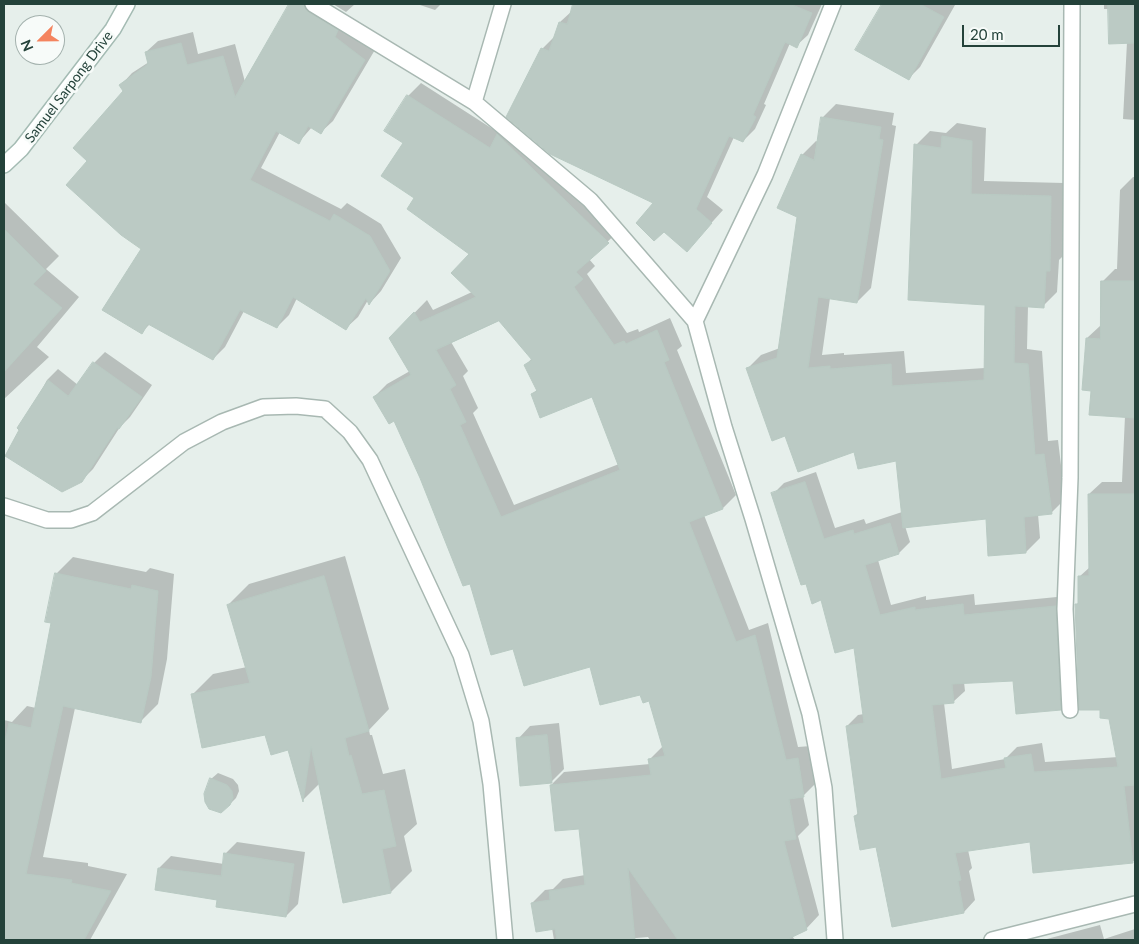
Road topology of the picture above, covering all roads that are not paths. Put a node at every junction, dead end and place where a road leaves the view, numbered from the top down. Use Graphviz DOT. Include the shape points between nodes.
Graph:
graph roads {
  1 [pos="127,4"];
  2 [pos="312,4"];
  3 [pos="503,4"];
  4 [pos="832,4"];
  5 [pos="1072,4"];
  6 [pos="474,102"];
  7 [pos="4,165"];
  8 [pos="695,321"];
  9 [pos="4,506"];
  10 [pos="1070,710"];
  11 [pos="1135,904"];
  12 [pos="505,940"];
  13 [pos="835,940"];
  14 [pos="992,940"];
  1 -- 7 [label="street, Samuel Sarpong Drive" via="113,29 21,149"];
  2 -- 6 [label="street"];
  3 -- 6 [label="street"];
  4 -- 8 [label="street" via="765,175"];
  5 -- 10 [label="street" via="1070,478 1065,609"];
  6 -- 8 [label="street" via="590,200"];
  8 -- 13 [label="street" via="810,714 824,788"];
  9 -- 12 [label="street" via="47,520 71,520 92,513 184,442 222,422 263,407 325,409 350,432 370,460 461,656 483,730"];
  11 -- 14 [label="street"];
}
